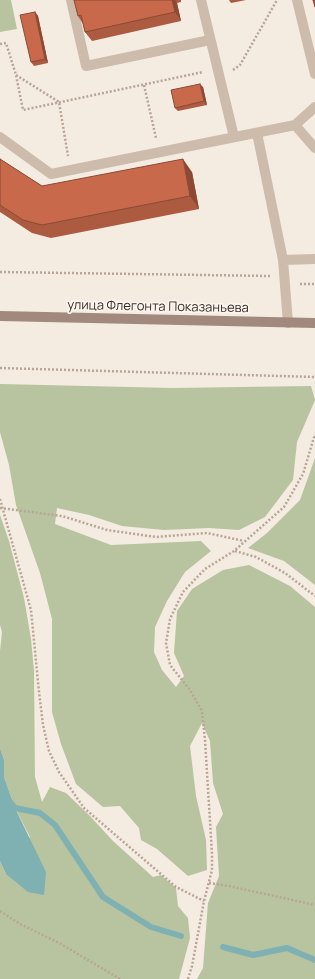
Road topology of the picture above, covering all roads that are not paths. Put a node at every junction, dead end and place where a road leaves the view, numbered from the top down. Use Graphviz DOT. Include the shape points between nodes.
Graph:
graph roads {
  1 [pos="71,0"];
  2 [pos="201,0"];
  3 [pos="297,0"];
  4 [pos="310,33"];
  5 [pos="210,40"];
  6 [pos="315,74"];
  7 [pos="315,107"];
  8 [pos="295,125"];
  9 [pos="257,133"];
  10 [pos="0,137"];
  11 [pos="234,137"];
  12 [pos="315,148"];
  13 [pos="315,259"];
  14 [pos="283,260"];
  15 [pos="0,316"];
  16 [pos="288,323"];
  17 [pos="315,323"];
  1 -- 5 [label="lane" via="86,66"];
  2 -- 5 [label="lane"];
  3 -- 4 [label="lane"];
  4 -- 6 [label="lane"];
  5 -- 11 [label="lane"];
  7 -- 8 [label="lane"];
  8 -- 9 [label="lane"];
  8 -- 12 [label="lane"];
  9 -- 11 [label="lane"];
  9 -- 14 [label="lane"];
  10 -- 11 [label="lane" via="51,174"];
  13 -- 14 [label="lane"];
  14 -- 16 [label="lane"];
  15 -- 16 [label="main road, улица Флегонта Показаньева"];
  16 -- 17 [label="main road, улица Флегонта Показаньева"];
}
